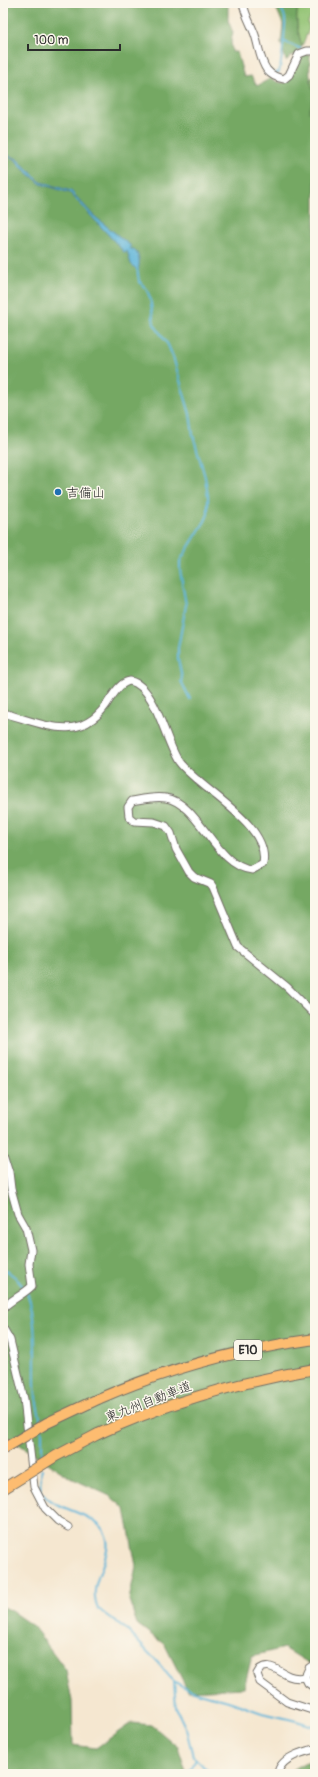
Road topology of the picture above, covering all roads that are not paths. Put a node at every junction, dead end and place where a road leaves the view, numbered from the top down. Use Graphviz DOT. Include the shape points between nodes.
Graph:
graph roads {
  1 [pos="239,3"];
  2 [pos="244,7"];
  3 [pos="315,51"];
  4 [pos="3,713"];
  5 [pos="315,1015"];
  6 [pos="3,1153"];
  7 [pos="3,1308"];
  8 [pos="3,1328"];
  9 [pos="315,1339"];
  10 [pos="315,1369"];
  11 [pos="3,1449"];
  12 [pos="3,1489"];
  13 [pos="68,1527"];
  14 [pos="315,1664"];
  15 [pos="305,1677"];
  16 [pos="315,1688"];
  17 [pos="315,1711"];
  18 [pos="315,1749"];
  19 [pos="278,1774"];
  1 -- 2 [label="street"];
  2 -- 3 [label="street" via="263,63 275,77 284,79 289,75 299,54"];
  4 -- 5 [label="street" via="45,724 68,728 80,727 95,718 124,683 130,681 141,686 153,704 179,761 256,835 261,848 262,864 252,870 236,865 192,816 172,799 132,801 128,807 129,816 134,821 154,822 169,829 176,849 189,872 213,887 238,947"];
  6 -- 7 [label="street" via="18,1214 26,1228 32,1286"];
  8 -- 13 [label="street" via="10,1340 24,1399 34,1487 45,1508"];
  9 -- 11 [label="highway, 東九州自動車道 / E10, bridge" via="242,1351 121,1389 47,1423"];
  10 -- 12 [label="highway, 東九州自動車道 / E10, bridge" via="259,1379 166,1405 98,1434 56,1456"];
  14 -- 15 [label="street" via="309,1668"];
  15 -- 16 [label="street"];
  15 -- 17 [label="street" via="291,1677 266,1666 257,1674 260,1682 287,1702"];
  18 -- 19 [label="street" via="284,1761"];
}
